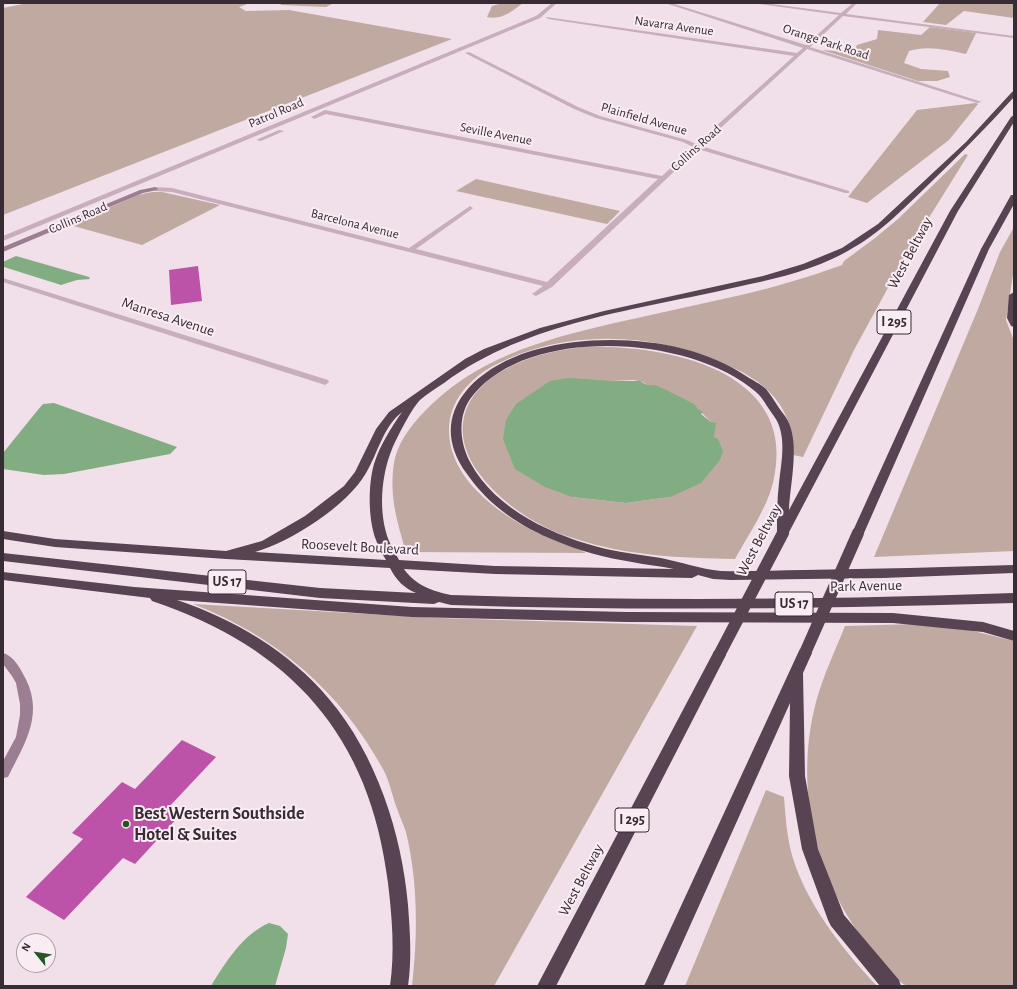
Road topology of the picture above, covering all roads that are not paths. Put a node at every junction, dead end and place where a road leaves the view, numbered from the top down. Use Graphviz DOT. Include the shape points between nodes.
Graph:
graph roads {
  1 [pos="554,3"];
  2 [pos="667,3"];
  3 [pos="754,3"];
  4 [pos="855,3"];
  5 [pos="842,15"];
  6 [pos="548,18"];
  7 [pos="1014,37"];
  8 [pos="807,47"];
  9 [pos="467,52"];
  10 [pos="798,55"];
  11 [pos="1014,93"];
  12 [pos="979,102"];
  13 [pos="1014,117"];
  14 [pos="259,140"];
  15 [pos="698,147"];
  16 [pos="662,178"];
  17 [pos="155,188"];
  18 [pos="847,192"];
  19 [pos="1014,197"];
  20 [pos="470,208"];
  21 [pos="3,239"];
  22 [pos="3,250"];
  23 [pos="410,250"];
  24 [pos="3,280"];
  25 [pos="549,285"];
  26 [pos="536,294"];
  27 [pos="1014,295"];
  28 [pos="1014,324"];
  29 [pos="325,382"];
  30 [pos="415,400"];
  31 [pos="783,533"];
  32 [pos="3,535"];
  33 [pos="226,555"];
  34 [pos="3,557"];
  35 [pos="395,565"];
  36 [pos="1014,570"];
  37 [pos="717,575"];
  38 [pos="3,576"];
  39 [pos="134,592"];
  40 [pos="1014,598"];
  41 [pos="451,600"];
  42 [pos="1014,636"];
  43 [pos="3,657"];
  44 [pos="797,671"];
  45 [pos="3,773"];
  46 [pos="399,986"];
  47 [pos="546,986"];
  48 [pos="653,986"];
  49 [pos="892,986"];
  1 -- 21 [label="street, Patrol Road" via="538,17"];
  2 -- 8 [label="street, Orange Park Road"];
  3 -- 5 [label="street"];
  4 -- 5 [label="street, Collins Road"];
  5 -- 7 [label="street"];
  5 -- 8 [label="street, Collins Road"];
  6 -- 10 [label="street, Navarra Avenue"];
  8 -- 10 [label="street, Collins Road"];
  8 -- 12 [label="street, Orange Park Road"];
  9 -- 15 [label="street, Plainfield Avenue" via="583,111"];
  10 -- 15 [label="street, Collins Road"];
  11 -- 30 [label="highway" via="968,143 881,226 847,249 815,263 776,275 589,318 527,336 488,351 459,366"];
  13 -- 31 [label="highway, West Beltway / I 295" via="954,211"];
  14 -- 16 [label="street, Seville Avenue" via="325,112"];
  15 -- 16 [label="street, Collins Road"];
  15 -- 18 [label="street, Plainfield Avenue"];
  16 -- 25 [label="street, Collins Road"];
  17 -- 22 [label="street, Collins Road" via="142,191"];
  17 -- 23 [label="street, Barcelona Avenue" via="172,190"];
  19 -- 44 [label="highway, bridge" via="985,249"];
  20 -- 23 [label="street"];
  23 -- 25 [label="street, Barcelona Avenue"];
  24 -- 29 [label="street, Manresa Avenue"];
  25 -- 26 [label="street, Collins Road"];
  27 -- 28 [label="highway"];
  30 -- 33 [label="highway" via="394,412 386,422 355,481 337,499 294,529 257,548"];
  30 -- 35 [label="highway" via="390,440 380,464 376,487 377,514 382,540"];
  31 -- 37 [label="highway" via="788,450 787,433 783,422 776,407 755,385 722,366 693,354 652,345 624,342 588,343 529,354 499,367 472,389 462,403 456,421 456,445 474,478 508,510 560,538 601,552 663,562"];
  31 -- 47 [label="highway, West Beltway / I 295, bridge"];
  32 -- 33 [label="highway, Roosevelt Boulevard / US 17" via="55,543"];
  33 -- 35 [label="highway, Roosevelt Boulevard / US 17"];
  34 -- 41 [label="highway, US 17" via="320,593"];
  35 -- 37 [label="highway, Roosevelt Boulevard / US 17"];
  35 -- 41 [label="highway" via="410,585 430,595"];
  36 -- 37 [label="highway, US 17"];
  38 -- 39 [label="highway"];
  39 -- 42 [label="highway" via="412,612 627,617 893,618 983,628"];
  39 -- 46 [label="highway" via="196,612 235,629 294,672 321,698 343,730 366,768 383,813 395,863 401,932"];
  40 -- 41 [label="highway, Park Avenue / US 17" via="866,603 574,604"];
  43 -- 45 [label="street" via="11,663 23,684 28,709 22,738"];
  44 -- 48 [label="highway"];
  44 -- 49 [label="highway" via="798,776 810,849 837,920"];
}
